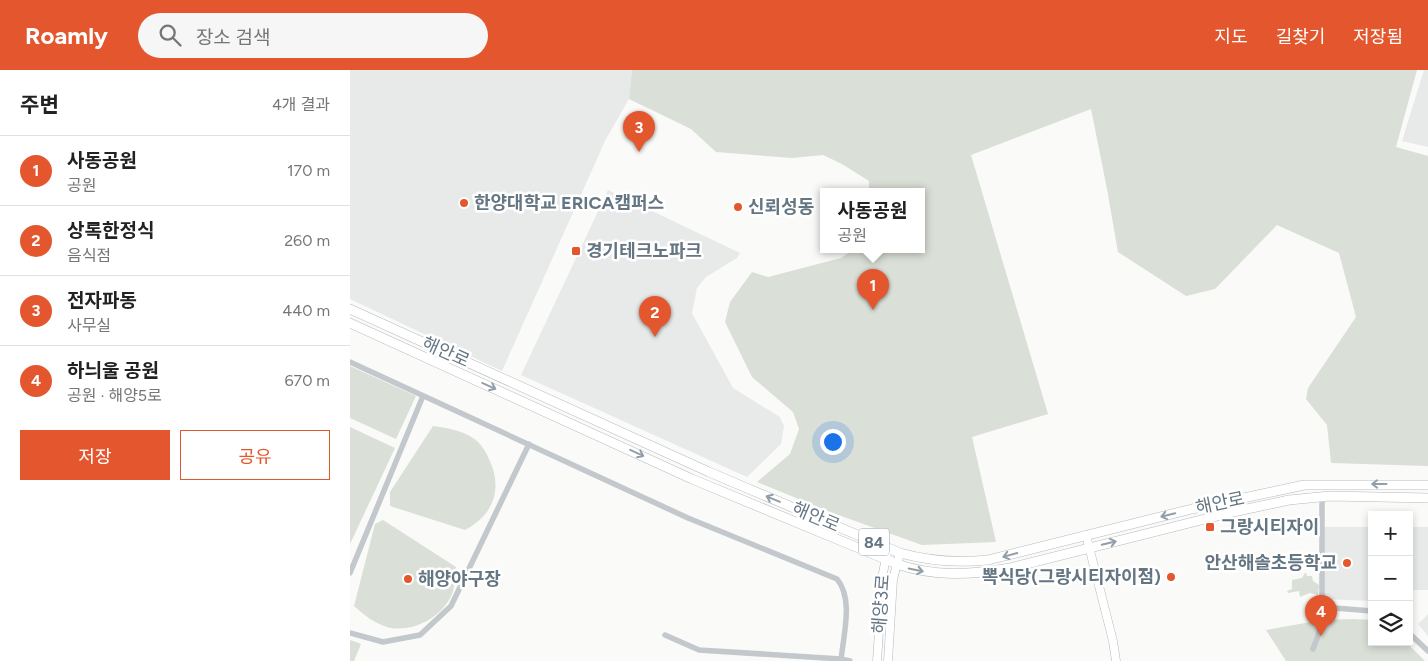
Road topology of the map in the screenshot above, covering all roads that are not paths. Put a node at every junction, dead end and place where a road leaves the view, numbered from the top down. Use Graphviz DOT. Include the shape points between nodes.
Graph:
graph roads {
  1 [pos="350,309"];
  2 [pos="350,323"];
  3 [pos="350,362"];
  4 [pos="423,396"];
  5 [pos="529,444"];
  6 [pos="1428,485"];
  7 [pos="1322,497"];
  8 [pos="1428,498"];
  9 [pos="1086,534"];
  10 [pos="888,548"];
  11 [pos="1090,548"];
  12 [pos="900,553"];
  13 [pos="885,560"];
  14 [pos="897,564"];
  15 [pos="350,573"];
  16 [pos="1322,607"];
  17 [pos="1368,611"];
  18 [pos="350,633"];
  19 [pos="664,635"];
  20 [pos="1413,637"];
  21 [pos="1313,648"];
  22 [pos="1428,652"];
  23 [pos="841,660"];
  24 [pos="850,661"];
  25 [pos="877,661"];
  26 [pos="888,661"];
  27 [pos="1116,661"];
  10 -- 1 [label="main road, 해안로 / 84, one-way" via="709,472"];
  2 -- 13 [label="main road, 해안로 / 84, one-way" via="692,478"];
  3 -- 4 [label="street"];
  4 -- 5 [label="street"];
  4 -- 15 [label="street"];
  5 -- 18 [label="street" via="451,606 420,635 383,642"];
  5 -- 23 [label="street" via="688,518 837,579 844,587 847,604"];
  6 -- 9 [label="main road, 해안로 / 84, one-way" via="1304,485"];
  7 -- 8 [label="main road, 해안로 / 84"];
  11 -- 7 [label="main road, 해안로 / 84, one-way" via="1249,508"];
  7 -- 16 [label="street"];
  9 -- 11 [label="street"];
  9 -- 12 [label="main road, 해안로 / 84, one-way" via="981,561 945,562"];
  10 -- 12 [label="main road, 해안로 / 84"];
  10 -- 13 [label="street, 해양3로"];
  14 -- 11 [label="main road, 해안로 / 84, one-way" via="938,574 980,573"];
  11 -- 27 [label="street"];
  12 -- 14 [label="street, 해양3로"];
  13 -- 14 [label="main road, 해안로 / 84"];
  13 -- 25 [label="street, 해양3로"];
  14 -- 26 [label="street, 해양3로" via="893,579"];
  16 -- 17 [label="street"];
  16 -- 21 [label="street" via="1319,634"];
  19 -- 23 [label="street" via="699,650"];
  20 -- 22 [label="street"];
  23 -- 24 [label="street"];
}
